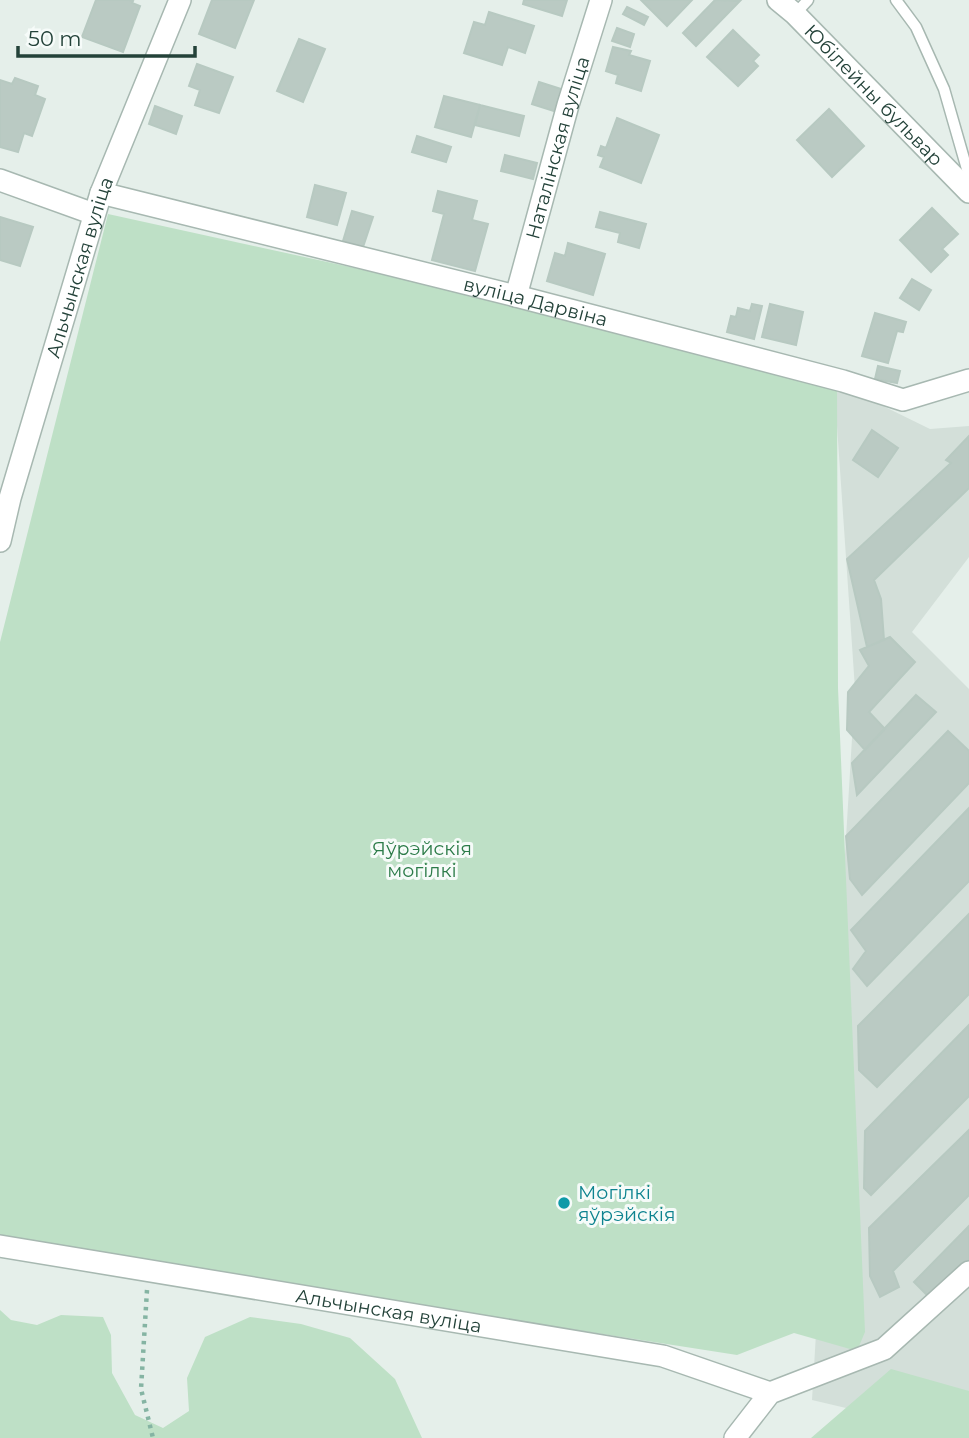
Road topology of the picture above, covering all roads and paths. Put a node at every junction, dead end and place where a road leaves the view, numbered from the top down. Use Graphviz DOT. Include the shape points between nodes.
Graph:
graph roads {
  1 [pos="180,0"];
  2 [pos="601,0"];
  3 [pos="778,0"];
  4 [pos="896,0"];
  5 [pos="801,5"];
  6 [pos="969,176"];
  7 [pos="0,180"];
  8 [pos="969,192"];
  9 [pos="97,203"];
  10 [pos="516,296"];
  11 [pos="969,380"];
  12 [pos="5,496"];
  13 [pos="0,541"];
  14 [pos="0,1246"];
  15 [pos="148,1271"];
  16 [pos="969,1272"];
  17 [pos="771,1393"];
  18 [pos="153,1438"];
  19 [pos="735,1438"];
  1 -- 9 [label="street, Альчынская вуліца"];
  2 -- 10 [label="street, Наталінская вуліца"];
  3 -- 5 [label="street, Юбілейны бульвар"];
  4 -- 6 [label="lane" via="916,27 944,89"];
  5 -- 8 [label="street, Юбілейны бульвар"];
  7 -- 9 [label="street, вуліца Дарвіна"];
  9 -- 10 [label="street, вуліца Дарвіна"];
  9 -- 12 [label="street, Альчынская вуліца"];
  10 -- 11 [label="street, вуліца Дарвіна" via="903,400"];
  12 -- 13 [label="street, Альчынская вуліца"];
  14 -- 15 [label="street, Альчынская вуліца"];
  15 -- 17 [label="street, Альчынская вуліца" via="663,1356"];
  15 -- 18 [label="path" via="141,1390"];
  16 -- 17 [label="street" via="884,1349"];
  17 -- 19 [label="street"];
}
